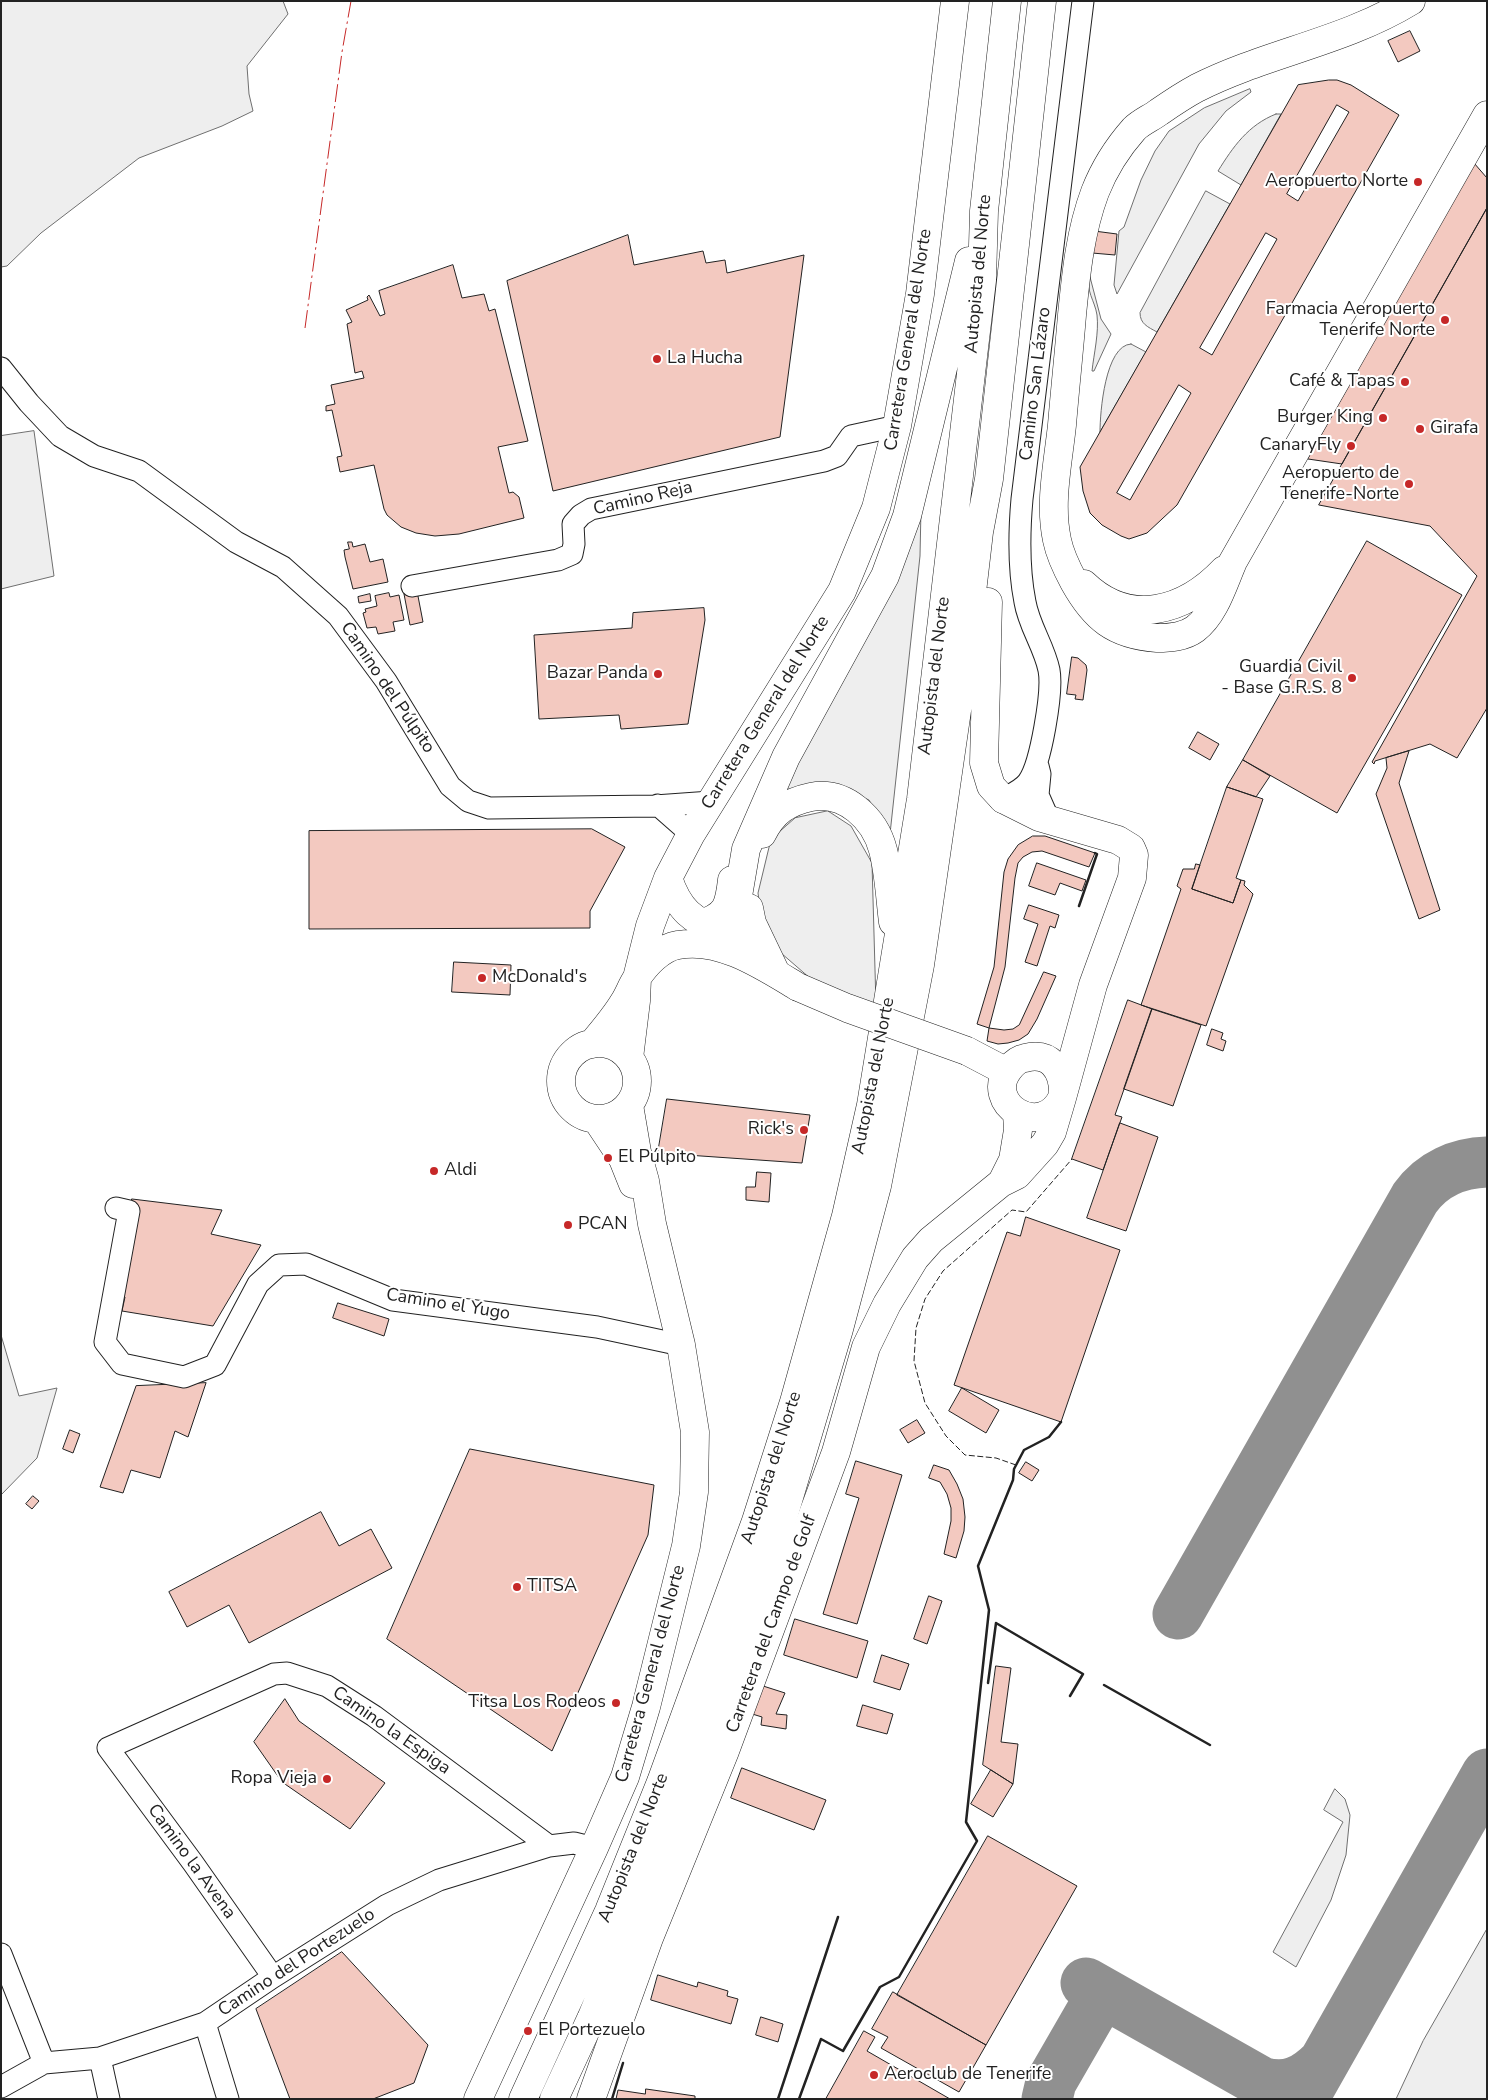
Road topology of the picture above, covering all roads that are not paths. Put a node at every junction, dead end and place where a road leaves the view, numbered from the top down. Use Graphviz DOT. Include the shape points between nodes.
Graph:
graph roads {
  1 [pos="955,1"];
  2 [pos="1007,1"];
  3 [pos="1042,1"];
  4 [pos="1083,1"];
  5 [pos="1411,1"];
  6 [pos="1487,115"];
  7 [pos="984,212"];
  8 [pos="1,368"];
  9 [pos="897,426"];
  10 [pos="989,479"];
  11 [pos="412,586"];
  12 [pos="786,757"];
  13 [pos="1038,764"];
  14 [pos="1003,799"];
  15 [pos="711,802"];
  16 [pos="658,806"];
  17 [pos="1049,820"];
  18 [pos="691,834"];
  19 [pos="668,878"];
  20 [pos="701,924"];
  21 [pos="650,926"];
  22 [pos="897,954"];
  23 [pos="771,967"];
  24 [pos="637,978"];
  25 [pos="592,1044"];
  26 [pos="629,1058"];
  27 [pos="1007,1072"];
  28 [pos="1062,1095"];
  29 [pos="629,1105"];
  30 [pos="1017,1113"];
  31 [pos="597,1120"];
  32 [pos="1001,1183"];
  33 [pos="116,1208"];
  34 [pos="652,1224"];
  35 [pos="681,1345"];
  36 [pos="108,1748"];
  37 [pos="549,1846"];
  38 [pos="594,1848"];
  39 [pos="1,1954"];
  40 [pos="273,1977"];
  41 [pos="205,2024"];
  42 [pos="100,2058"];
  43 [pos="44,2063"];
  44 [pos="1,2087"];
  45 [pos="109,2099"];
  46 [pos="228,2099"];
  47 [pos="478,2099"];
  48 [pos="523,2099"];
  49 [pos="554,2099"];
  50 [pos="591,2099"];
  1 -- 9 [label="main road, Carretera General del Norte" via="920,294"];
  2 -- 7 [label="main road, Autopista del Norte"];
  3 -- 10 [label="main road, Autopista del Norte"];
  4 -- 13 [label="street, Camino San Lázaro" via="1019,537 1025,602 1050,672"];
  5 -- 6 [label="main road" via="1379,20 1343,35 1223,76 1198,88 1137,126 1118,148 1095,192 1085,223 1077,270 1054,518 1067,567 1099,596 1119,606 1160,609 1189,598 1234,560"];
  7 -- 12 [label="main road" via="907,516 885,576"];
  7 -- 22 [label="main road, Autopista del Norte" via="981,290 921,799"];
  8 -- 16 [label="street, Camino del Púlpito" via="60,436 94,456 139,471 236,542 283,567 338,616 386,680 450,786 468,801 489,808"];
  9 -- 11 [label="street, Camino Reja" via="851,436 837,456 824,461 591,509 573,524 572,554 558,560"];
  9 -- 15 [label="main road, Carretera General del Norte" via="876,508 842,592"];
  10 -- 14 [label="main road" via="993,533 983,746 987,777"];
  10 -- 49 [label="main road, Autopista del Norte" via="920,964 877,1186 834,1347 784,1514 693,1773 592,2018"];
  12 -- 20 [label="main road" via="771,773 748,817 724,913"];
  12 -- 23 [label="main road" via="746,849 738,896"];
  13 -- 14 [label="street, Camino San Lázaro" via="1024,787"];
  13 -- 17 [label="street, Camino San Lázaro" via="1038,795"];
  14 -- 17 [label="main road, Carretera del Campo de Golf"];
  15 -- 16 [label="street, Camino del Púlpito"];
  15 -- 18 [label="main road, Carretera General del Norte"];
  16 -- 18 [label="street"];
  17 -- 28 [label="main road, Carretera del Campo de Golf" via="1126,843 1135,862 1093,985"];
  18 -- 19 [label="main road, Carretera General del Norte"];
  19 -- 20 [label="main road" via="682,910"];
  19 -- 21 [label="main road, Carretera General del Norte"];
  20 -- 21 [label="main road"];
  20 -- 23 [label="main road"];
  21 -- 24 [label="main road, Carretera General del Norte"];
  22 -- 23 [label="main road" via="883,849 867,817 845,801 821,795 794,801 770,819 758,842 750,872 748,907"];
  22 -- 48 [label="main road, Autopista del Norte" via="871,1104 846,1216 794,1402 756,1520 661,1782 609,1911"];
  23 -- 24 [label="main road" via="704,944 676,945 660,954"];
  23 -- 27 [label="main road, bridge" via="847,1008 967,1051"];
  24 -- 25 [label="main road, Carretera General del Norte" via="624,1002"];
  24 -- 26 [label="main road, Carretera General del Norte"];
  25 -- 26 [label="main road" via="612,1046"];
  25 -- 31 [label="main road" via="570,1057 564,1066 562,1088 574,1110"];
  26 -- 29 [label="main road" via="637,1079"];
  27 -- 28 [label="main road" via="1021,1059 1044,1058 1054,1064 1061,1075"];
  27 -- 30 [label="main road" via="1003,1093"];
  28 -- 30 [label="main road" via="1056,1107 1046,1115 1032,1118"];
  28 -- 32 [label="main road, Carretera del Campo de Golf" via="1052,1132 1045,1144 1017,1175"];
  29 -- 31 [label="main road" via="620,1113"];
  29 -- 34 [label="main road, Carretera General del Norte"];
  30 -- 32 [label="main road, Carretera del Campo de Golf" via="1013,1160"];
  31 -- 34 [label="main road, Carretera General del Norte" via="623,1159"];
  32 -- 50 [label="main road, Carretera del Campo de Golf" via="931,1240 915,1258 886,1304 866,1347 836,1452 725,1750 649,1938"];
  33 -- 35 [label="street, Camino el Yugo" via="129,1211 105,1342 122,1364 184,1377 215,1365 258,1284 279,1265 306,1264 393,1300 598,1327"];
  34 -- 35 [label="main road, Carretera General del Norte"];
  35 -- 38 [label="main road, Carretera General del Norte" via="695,1432 694,1492 686,1546 625,1777"];
  36 -- 37 [label="street, Camino la Espiga" via="274,1674 287,1673 327,1686 374,1716"];
  36 -- 40 [label="street, Camino la Avena"];
  37 -- 38 [label="street, Camino del Portezuelo" via="574,1843"];
  37 -- 40 [label="street, Camino del Portezuelo" via="440,1880 387,1905"];
  38 -- 47 [label="main road, Carretera General del Norte"];
  39 -- 43 [label="street"];
  40 -- 41 [label="street, Camino del Portezuelo"];
  41 -- 42 [label="street, Camino del Portezuelo"];
  41 -- 46 [label="street"];
  42 -- 43 [label="street, Camino del Portezuelo"];
  42 -- 45 [label="street"];
  43 -- 44 [label="street, Camino del Portezuelo"];
}
